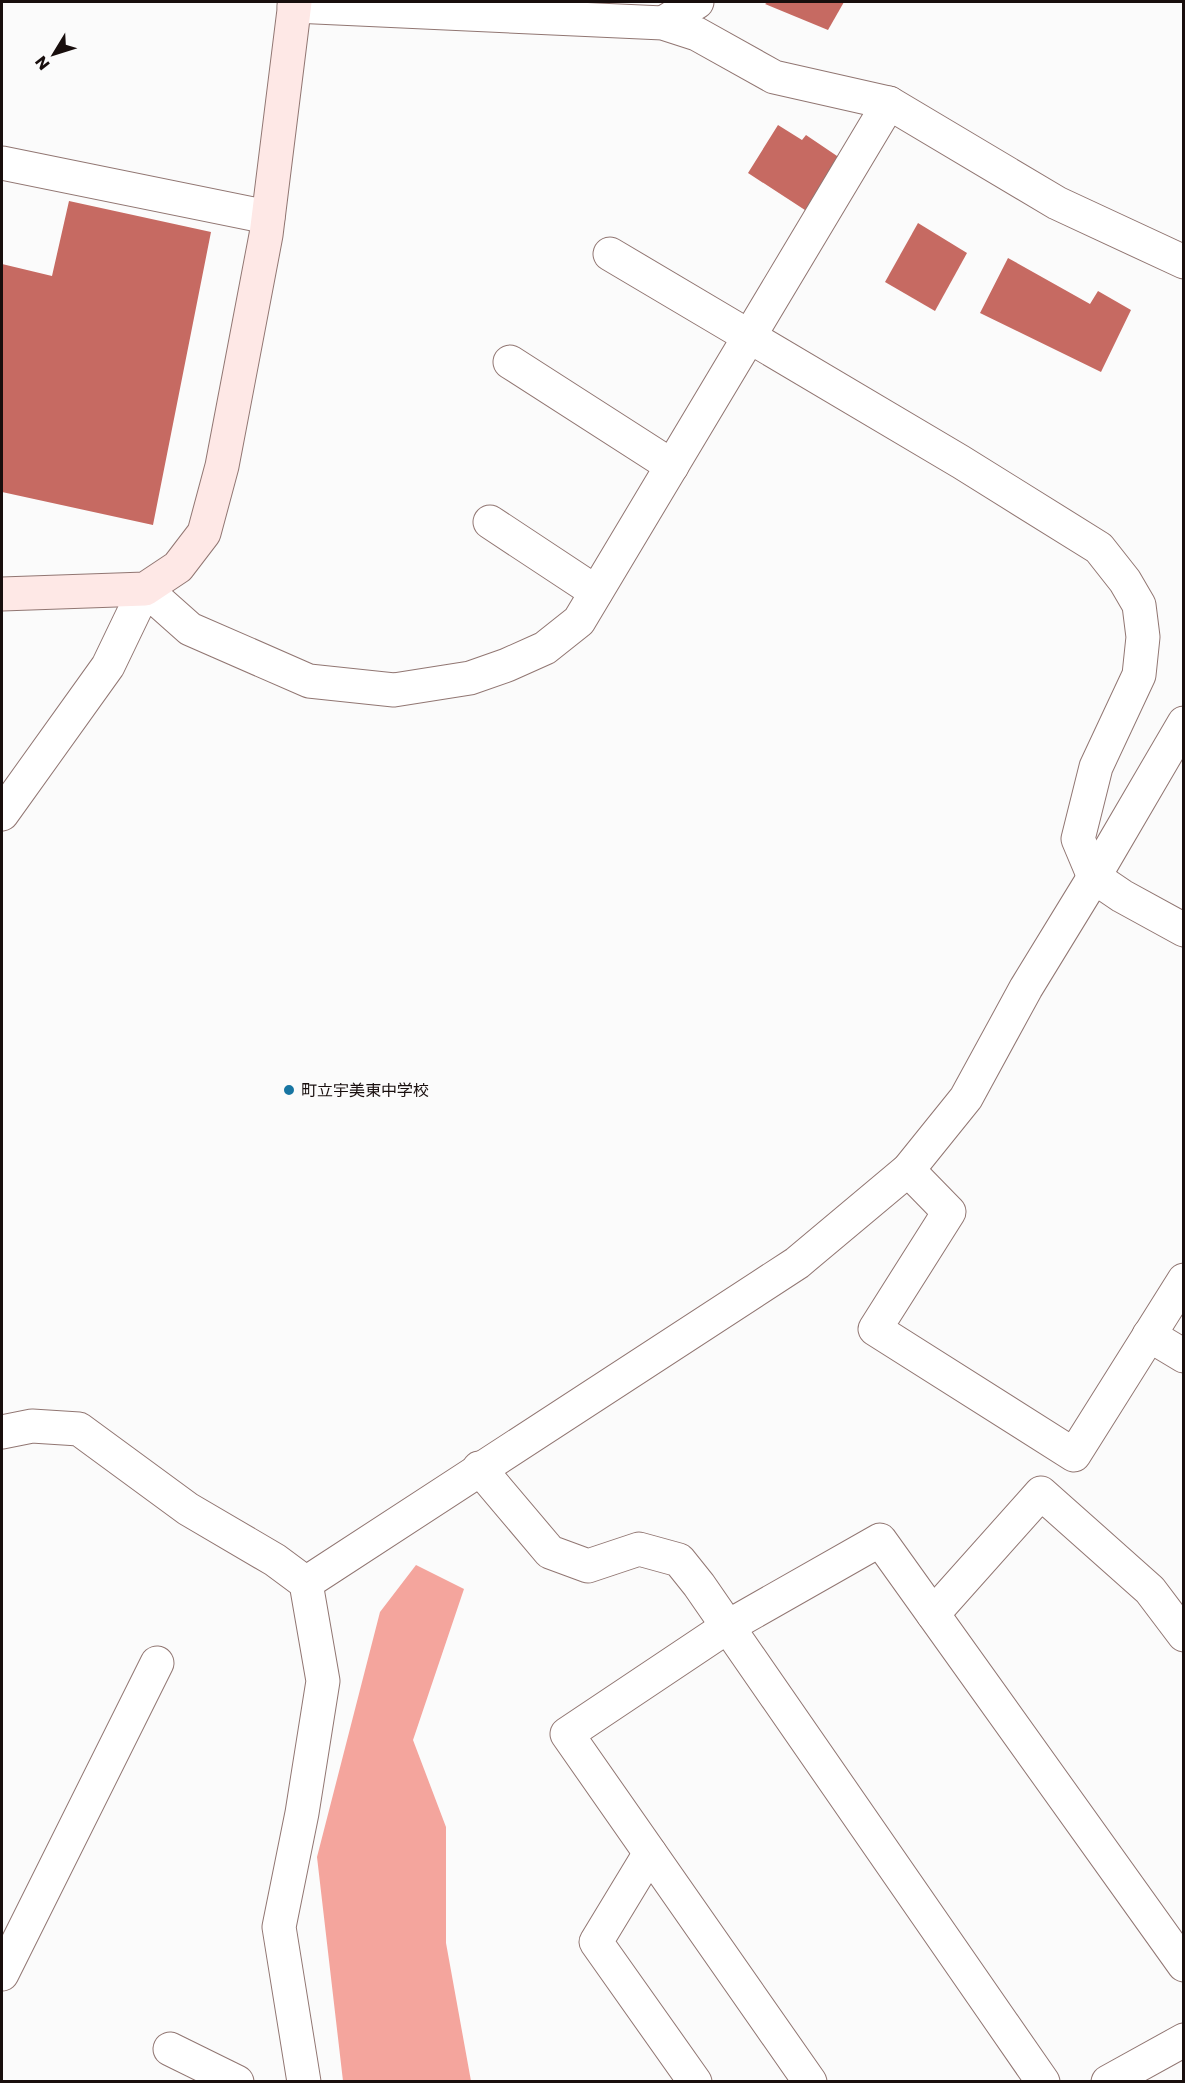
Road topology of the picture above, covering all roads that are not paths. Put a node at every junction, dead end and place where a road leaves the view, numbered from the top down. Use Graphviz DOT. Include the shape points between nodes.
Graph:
graph roads {
  1 [pos="697,2"];
  2 [pos="295,4"];
  3 [pos="663,23"];
  4 [pos="889,103"];
  5 [pos="2,163"];
  6 [pos="268,217"];
  7 [pos="610,255"];
  8 [pos="1184,262"];
  9 [pos="749,337"];
  10 [pos="510,362"];
  11 [pos="672,466"];
  12 [pos="490,522"];
  13 [pos="146,589"];
  14 [pos="596,592"];
  15 [pos="2,594"];
  16 [pos="1184,723"];
  17 [pos="2,814"];
  18 [pos="1094,877"];
  19 [pos="1184,930"];
  20 [pos="908,1170"];
  21 [pos="1184,1280"];
  22 [pos="1149,1335"];
  23 [pos="1184,1356"];
  24 [pos="2,1432"];
  25 [pos="479,1468"];
  26 [pos="306,1583"];
  27 [pos="933,1614"];
  28 [pos="727,1627"];
  29 [pos="1184,1635"];
  30 [pos="157,1663"];
  31 [pos="650,1853"];
  32 [pos="1184,1965"];
  33 [pos="2,1974"];
  34 [pos="1184,2040"];
  35 [pos="170,2049"];
  36 [pos="237,2082"];
  37 [pos="304,2082"];
  38 [pos="695,2082"];
  39 [pos="810,2082"];
  40 [pos="1043,2082"];
  41 [pos="1108,2082"];
  1 -- 3 [label="street"];
  2 -- 3 [label="street"];
  2 -- 6 [label="street"];
  3 -- 4 [label="street" via="697,34 774,77"];
  4 -- 8 [label="street" via="1057,203"];
  4 -- 9 [label="street"];
  5 -- 6 [label="street"];
  6 -- 13 [label="street" via="222,466 204,533 178,567"];
  7 -- 9 [label="street"];
  9 -- 11 [label="street"];
  9 -- 18 [label="street" via="1098,548 1125,580 1139,605 1143,637 1140,675 1090,784 1078,838"];
  10 -- 11 [label="street"];
  11 -- 14 [label="street"];
  12 -- 14 [label="street"];
  13 -- 14 [label="street" via="190,629 309,681 394,690 470,678 545,648 579,621"];
  13 -- 15 [label="street"];
  13 -- 17 [label="street" via="108,666"];
  16 -- 18 [label="street"];
  18 -- 19 [label="street"];
  18 -- 20 [label="street" via="1026,988 966,1098"];
  20 -- 22 [label="street" via="949,1212 875,1329 1074,1455"];
  20 -- 25 [label="street" via="797,1263"];
  21 -- 22 [label="street"];
  22 -- 23 [label="street"];
  24 -- 26 [label="street" via="32,1426 79,1430 188,1509 275,1560"];
  25 -- 26 [label="street"];
  25 -- 28 [label="street" via="550,1552 588,1566 639,1549 679,1560"];
  26 -- 37 [label="street" via="323,1681 279,1927"];
  27 -- 28 [label="street" via="880,1540"];
  27 -- 29 [label="street" via="1041,1493 1150,1590"];
  27 -- 32 [label="street"];
  28 -- 31 [label="street" via="567,1734"];
  28 -- 40 [label="street"];
  30 -- 33 [label="street"];
  31 -- 38 [label="street" via="596,1942"];
  31 -- 39 [label="street"];
  34 -- 41 [label="street"];
  35 -- 36 [label="street"];
}
